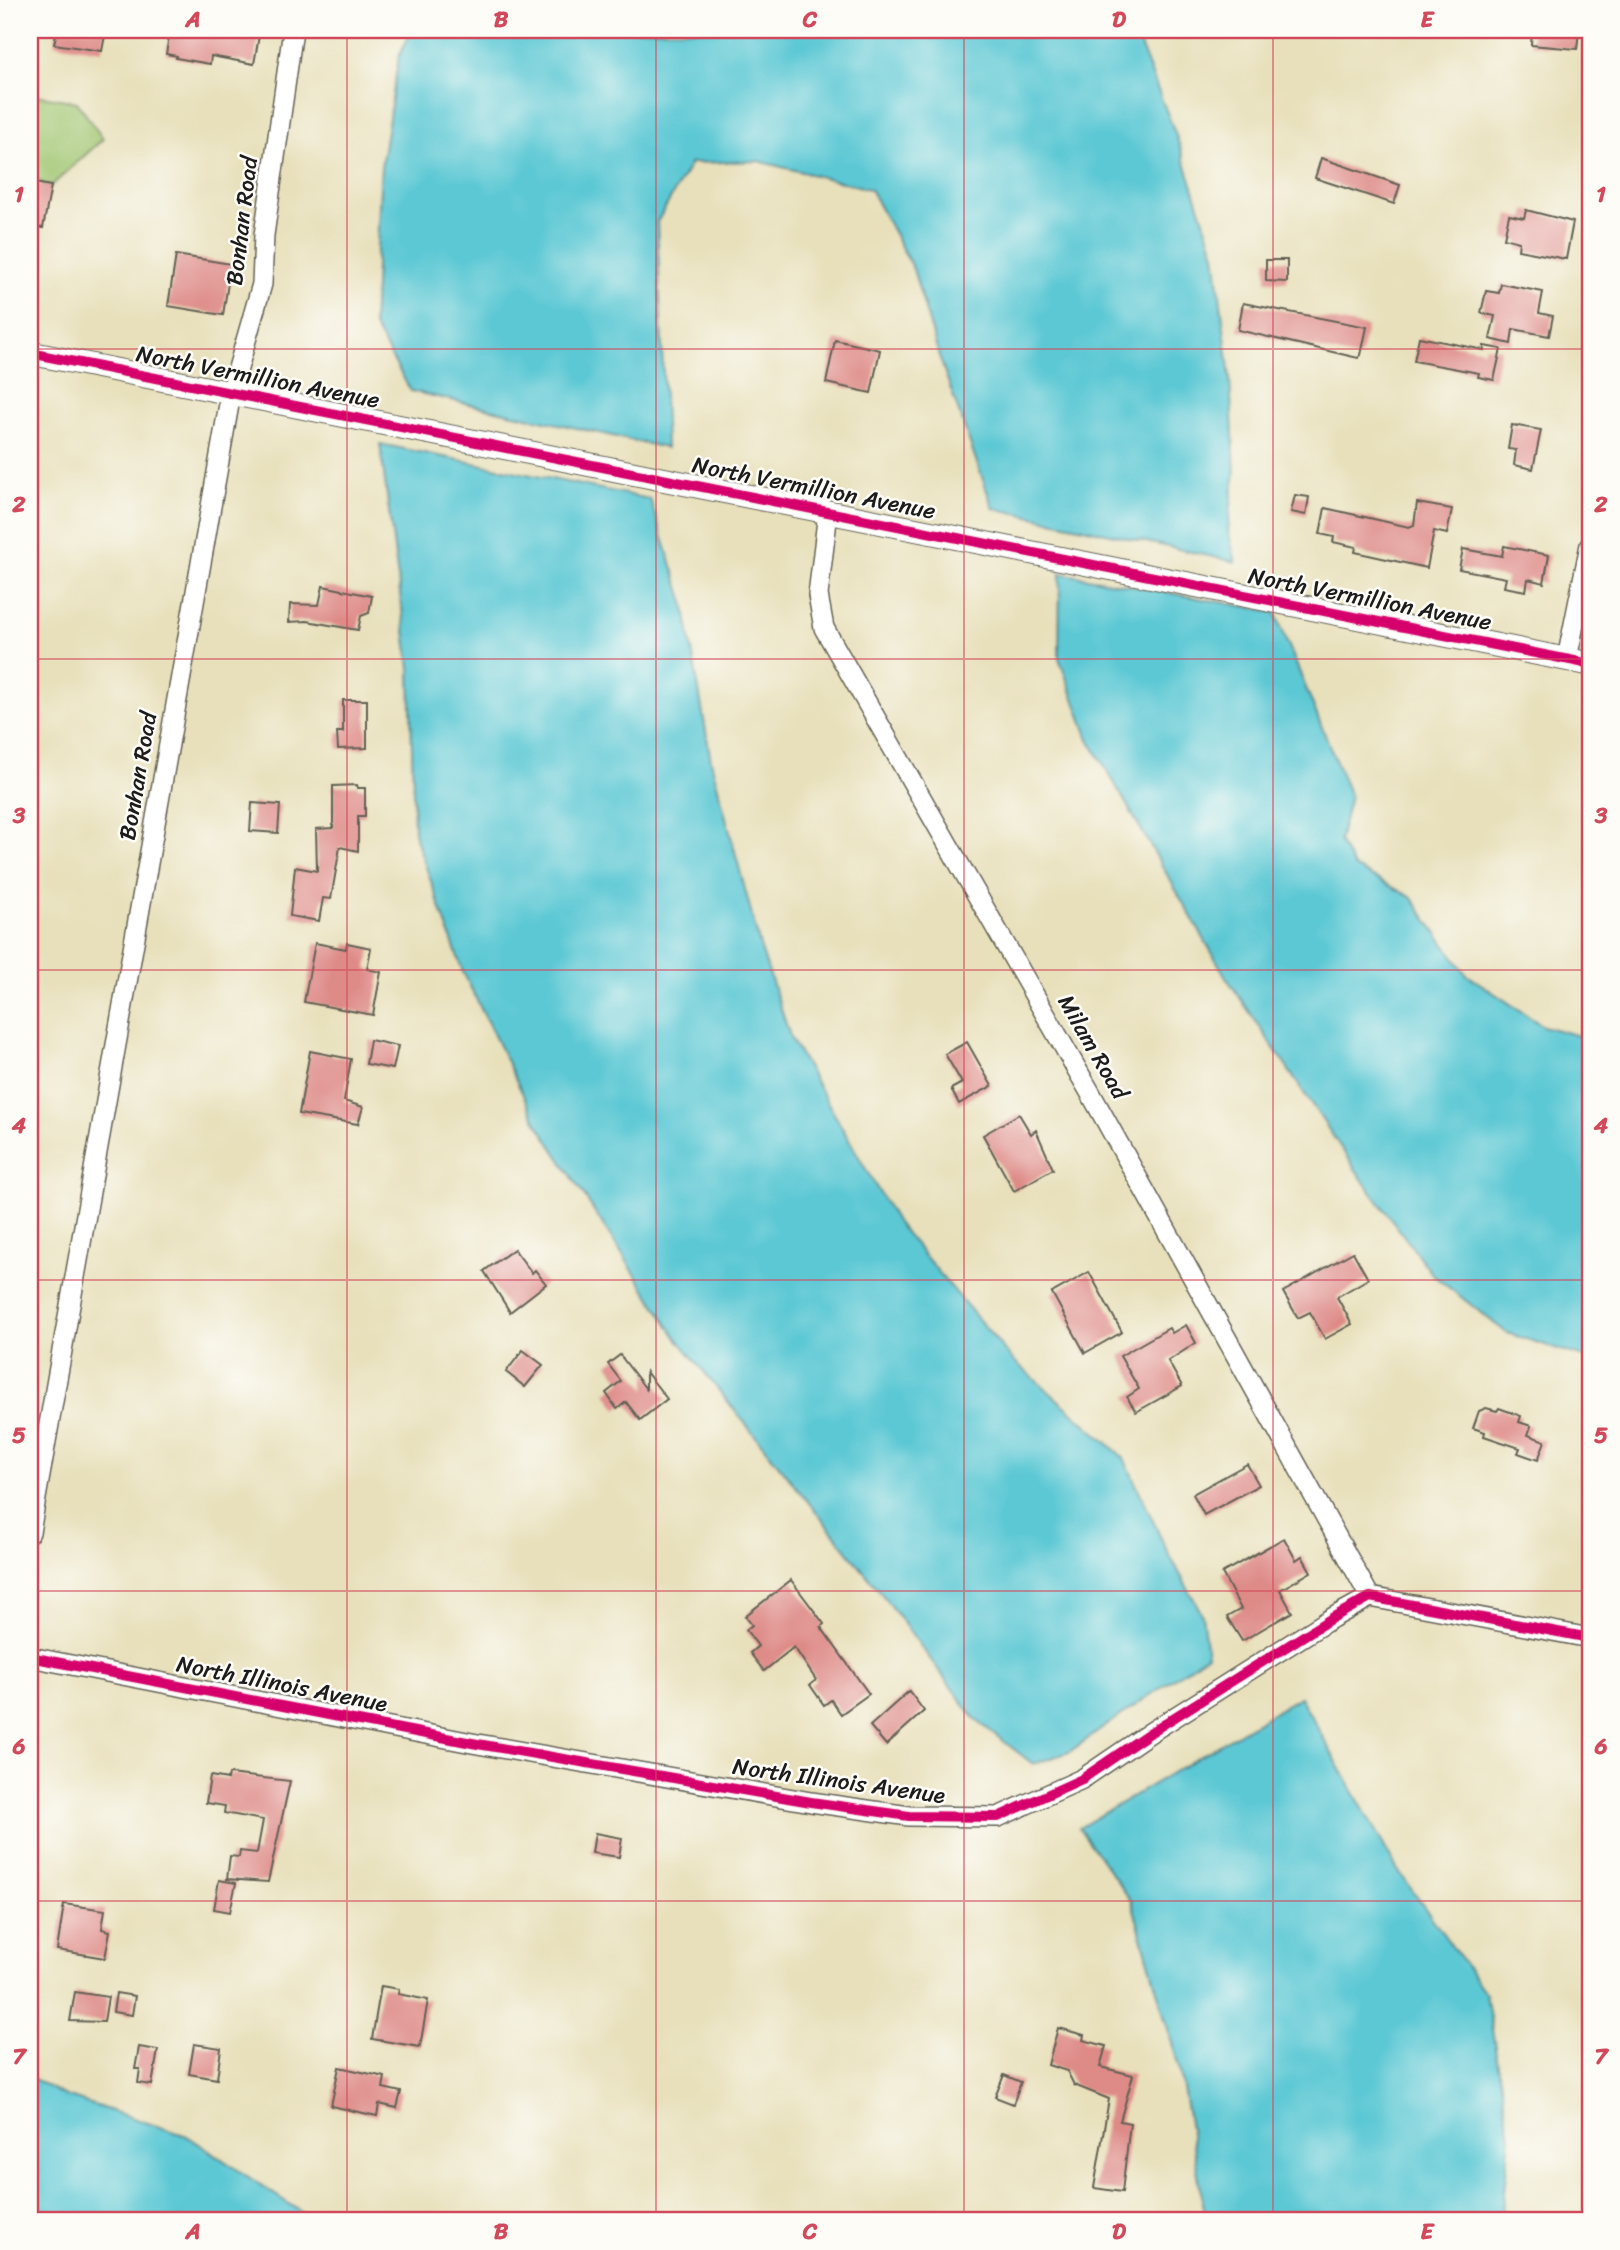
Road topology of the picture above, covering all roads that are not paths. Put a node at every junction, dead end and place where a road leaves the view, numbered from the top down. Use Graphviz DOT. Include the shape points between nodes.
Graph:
graph roads {
  1 [pos="293,30"];
  2 [pos="30,353"];
  3 [pos="231,393"];
  4 [pos="828,512"];
  5 [pos="1590,545"];
  6 [pos="1567,659"];
  7 [pos="1590,664"];
  8 [pos="30,1532"];
  9 [pos="1370,1597"];
  10 [pos="1590,1638"];
  11 [pos="30,1657"];
  1 -- 3 [label="street, Bonhan Road" via="264,234 262,284"];
  2 -- 3 [label="street, North Vermillion Avenue"];
  3 -- 4 [label="street, North Vermillion Avenue"];
  3 -- 8 [label="street, Bonhan Road"];
  4 -- 6 [label="street, North Vermillion Avenue"];
  4 -- 9 [label="street, Milam Road" via="818,595 824,628 1091,1094"];
  5 -- 6 [label="street"];
  6 -- 7 [label="street, North Vermillion Avenue"];
  9 -- 10 [label="street"];
  9 -- 11 [label="street, North Illinois Avenue" via="1082,1779 998,1817 909,1816 811,1801 472,1743"];
}
